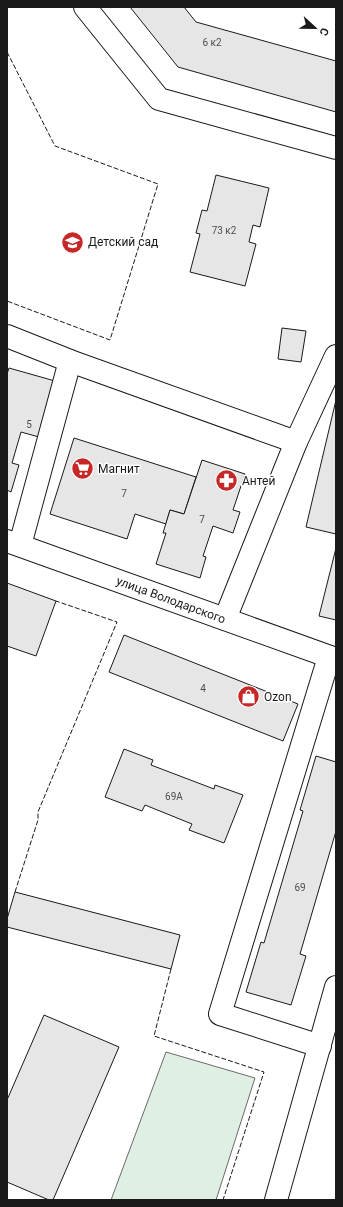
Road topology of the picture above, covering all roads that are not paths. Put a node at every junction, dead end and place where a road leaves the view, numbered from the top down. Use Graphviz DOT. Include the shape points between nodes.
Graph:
graph roads {
  1 [pos="85,7"];
  2 [pos="336,148"];
  3 [pos="7,336"];
  4 [pos="336,356"];
  5 [pos="70,360"];
  6 [pos="296,442"];
  7 [pos="14,543"];
  8 [pos="225,619"];
  9 [pos="332,658"];
  10 [pos="336,987"];
  11 [pos="320,1046"];
  12 [pos="276,1200"];
  1 -- 2 [label="street" via="159,99"];
  3 -- 5 [label="street"];
  4 -- 6 [label="street"];
  5 -- 6 [label="street"];
  5 -- 7 [label="street"];
  6 -- 8 [label="street"];
  7 -- 8 [label="street, улица Володарского"];
  8 -- 9 [label="street, улица Володарского"];
  9 -- 11 [label="street" via="220,1014"];
  10 -- 11 [label="street"];
  11 -- 12 [label="street"];
}
